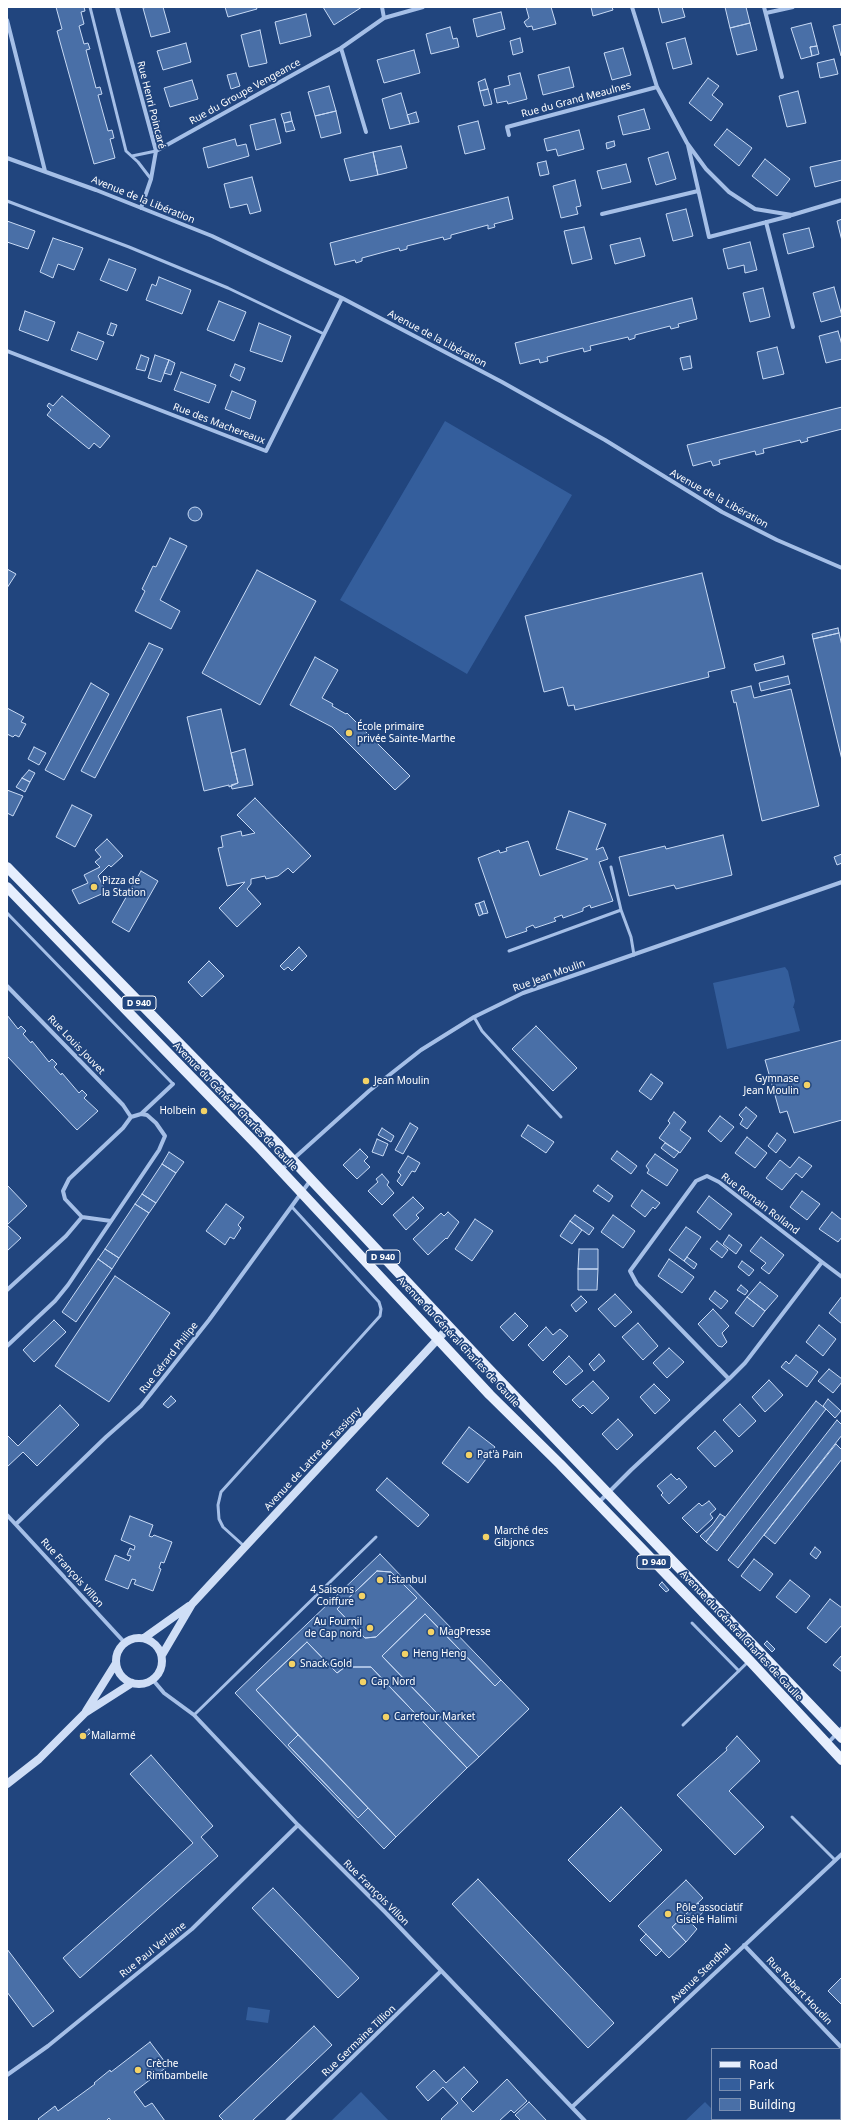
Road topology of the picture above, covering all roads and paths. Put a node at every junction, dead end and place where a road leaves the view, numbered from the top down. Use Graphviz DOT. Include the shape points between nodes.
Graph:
graph roads {
  1 [pos="90,7"];
  2 [pos="117,7"];
  3 [pos="382,7"];
  4 [pos="423,7"];
  5 [pos="632,7"];
  6 [pos="764,7"];
  7 [pos="792,7"];
  8 [pos="766,14"];
  9 [pos="384,18"];
  10 [pos="7,20"];
  11 [pos="341,48"];
  12 [pos="782,77"];
  13 [pos="657,87"];
  14 [pos="366,132"];
  15 [pos="509,135"];
  16 [pos="687,143"];
  17 [pos="156,151"];
  18 [pos="132,156"];
  19 [pos="7,158"];
  20 [pos="45,171"];
  21 [pos="150,179"];
  22 [pos="698,191"];
  23 [pos="842,200"];
  24 [pos="7,202"];
  25 [pos="142,208"];
  26 [pos="602,214"];
  27 [pos="792,215"];
  28 [pos="766,222"];
  29 [pos="342,298"];
  30 [pos="793,327"];
  31 [pos="324,334"];
  32 [pos="7,351"];
  33 [pos="842,568"];
  34 [pos="610,867"];
  35 [pos="8,870"];
  36 [pos="842,882"];
  37 [pos="7,887"];
  38 [pos="621,910"];
  39 [pos="7,913"];
  40 [pos="509,951"];
  41 [pos="634,955"];
  42 [pos="7,986"];
  43 [pos="474,1017"];
  44 [pos="173,1084"];
  45 [pos="141,1114"];
  46 [pos="131,1117"];
  47 [pos="560,1117"];
  48 [pos="292,1160"];
  49 [pos="280,1170"];
  50 [pos="311,1180"];
  51 [pos="302,1193"];
  52 [pos="292,1207"];
  53 [pos="82,1217"];
  54 [pos="111,1221"];
  55 [pos="822,1262"];
  56 [pos="842,1277"];
  57 [pos="7,1290"];
  58 [pos="449,1327"];
  59 [pos="438,1339"];
  60 [pos="7,1346"];
  61 [pos="729,1379"];
  62 [pos="608,1492"];
  63 [pos="597,1503"];
  64 [pos="7,1515"];
  65 [pos="16,1524"];
  66 [pos="376,1537"];
  67 [pos="245,1547"];
  68 [pos="192,1604"];
  69 [pos="692,1623"];
  70 [pos="144,1638"];
  71 [pos="125,1643"];
  72 [pos="162,1655"];
  73 [pos="750,1661"];
  74 [pos="116,1663"];
  75 [pos="739,1671"];
  76 [pos="153,1680"];
  77 [pos="132,1683"];
  78 [pos="85,1713"];
  79 [pos="194,1715"];
  80 [pos="683,1725"];
  81 [pos="840,1733"];
  82 [pos="827,1744"];
  83 [pos="842,1760"];
  84 [pos="7,1784"];
  85 [pos="792,1816"];
  86 [pos="298,1825"];
  87 [pos="842,1854"];
  88 [pos="835,1860"];
  89 [pos="744,1945"];
  90 [pos="441,1971"];
  91 [pos="842,2048"];
  92 [pos="7,2075"];
  93 [pos="572,2107"];
  94 [pos="287,2121"];
  95 [pos="585,2121"];
  1 -- 18 [label="lane" via="126,151"];
  2 -- 17 [label="street, Rue Henri Poincaré"];
  3 -- 9 [label="street"];
  4 -- 9 [label="street, Rue du Groupe Vengeance"];
  5 -- 13 [label="street"];
  6 -- 8 [label="street"];
  7 -- 8 [label="street"];
  8 -- 12 [label="street"];
  9 -- 11 [label="street, Rue du Groupe Vengeance"];
  10 -- 20 [label="street"];
  11 -- 14 [label="street"];
  11 -- 17 [label="street, Rue du Groupe Vengeance"];
  13 -- 15 [label="street, Rue du Grand Meaulnes" via="507,127"];
  13 -- 16 [label="street"];
  16 -- 22 [label="street"];
  16 -- 27 [label="street" via="706,169 729,192 755,209"];
  17 -- 18 [label="lane"];
  17 -- 21 [label="street, Rue Henri Poincaré"];
  18 -- 21 [label="lane"];
  19 -- 20 [label="street, Avenue de la Libération"];
  20 -- 25 [label="street, Avenue de la Libération"];
  21 -- 25 [label="street, Rue Henri Poincaré"];
  22 -- 26 [label="street"];
  22 -- 28 [label="street" via="710,237"];
  23 -- 27 [label="street"];
  24 -- 31 [label="lane" via="136,250 228,288"];
  25 -- 29 [label="street, Avenue de la Libération" via="230,244"];
  27 -- 28 [label="street"];
  28 -- 30 [label="street"];
  29 -- 31 [label="street, Rue des Machereaux"];
  29 -- 33 [label="street, Avenue de la Libération" via="502,382 605,440 722,512 777,540"];
  31 -- 32 [label="street, Rue des Machereaux" via="266,451"];
  34 -- 38 [label="lane"];
  35 -- 48 [label="main road, Avenue du Général Charles de Gaulle / D 940"];
  36 -- 41 [label="street, Rue Jean Moulin"];
  37 -- 49 [label="main road, Avenue du Général Charles de Gaulle / D 940"];
  38 -- 40 [label="lane"];
  38 -- 41 [label="lane" via="631,937"];
  39 -- 44 [label="lane"];
  41 -- 43 [label="street, Rue Jean Moulin" via="523,993"];
  42 -- 46 [label="street, Rue Louis Jouvet" via="123,1105"];
  43 -- 47 [label="lane" via="482,1031"];
  43 -- 48 [label="street, Rue Jean Moulin" via="421,1050 386,1077"];
  44 -- 45 [label="street"];
  45 -- 46 [label="street"];
  45 -- 54 [label="street" via="147,1115 156,1123 165,1136 164,1141"];
  46 -- 53 [label="street" via="123,1128 64,1185 65,1199"];
  48 -- 49 [label="street, Rue Jean Moulin"];
  48 -- 50 [label="main road, Avenue du Général Charles de Gaulle / D 940"];
  49 -- 51 [label="main road, Avenue du Général Charles de Gaulle / D 940"];
  50 -- 51 [label="street, Rue Gérard Philipe"];
  50 -- 58 [label="main road, Avenue du Général Charles de Gaulle / D 940"];
  51 -- 52 [label="street, Rue Gérard Philipe"];
  51 -- 59 [label="main road, Avenue du Général Charles de Gaulle / D 940"];
  52 -- 65 [label="street, Rue Gérard Philipe" via="209,1320 141,1406"];
  52 -- 67 [label="lane" via="379,1302 381,1309 380,1316 221,1492 218,1505 223,1528"];
  53 -- 54 [label="street"];
  53 -- 57 [label="street" via="66,1236"];
  54 -- 60 [label="street" via="64,1290"];
  55 -- 56 [label="street"];
  55 -- 61 [label="street" via="745,1363"];
  55 -- 61 [label="street, Rue Romain Rolland" via="719,1182 707,1176 696,1181 630,1271 637,1284"];
  58 -- 59 [label="main road, Avenue de Lattre de Tassigny"];
  58 -- 62 [label="main road, Avenue du Général Charles de Gaulle / D 940"];
  59 -- 63 [label="main road, Avenue du Général Charles de Gaulle / D 940"];
  59 -- 67 [label="main road, Avenue de Lattre de Tassigny"];
  61 -- 62 [label="street"];
  62 -- 63 [label="street"];
  62 -- 81 [label="main road, Avenue du Général Charles de Gaulle / D 940"];
  63 -- 73 [label="main road, Avenue du Général Charles de Gaulle / D 940"];
  64 -- 65 [label="street, Rue François Villon"];
  65 -- 71 [label="street, Rue François Villon"];
  66 -- 79 [label="lane"];
  67 -- 68 [label="main road, Avenue de Lattre de Tassigny"];
  68 -- 70 [label="main road, Avenue de Lattre de Tassigny"];
  68 -- 72 [label="main road, Avenue de Lattre de Tassigny"];
  69 -- 75 [label="lane"];
  70 -- 71 [label="main road" via="131,1639"];
  70 -- 72 [label="main road" via="154,1643"];
  71 -- 74 [label="main road" via="117,1655"];
  72 -- 76 [label="main road" via="161,1669"];
  73 -- 75 [label="lane"];
  73 -- 82 [label="main road, Avenue du Général Charles de Gaulle / D 940"];
  74 -- 77 [label="main road" via="121,1675"];
  74 -- 78 [label="main road"];
  75 -- 80 [label="lane"];
  76 -- 77 [label="main road"];
  76 -- 79 [label="street, Rue François Villon" via="164,1693"];
  77 -- 78 [label="main road"];
  78 -- 84 [label="main road" via="34,1763"];
  79 -- 86 [label="street, Rue François Villon"];
  81 -- 82 [label="street"];
  82 -- 83 [label="main road, Avenue du Général Charles de Gaulle / D 940"];
  85 -- 88 [label="lane"];
  86 -- 90 [label="street, Rue François Villon"];
  86 -- 92 [label="street, Rue Paul Verlaine" via="192,1929 48,2046"];
  87 -- 88 [label="street, Avenue Stendhal"];
  88 -- 89 [label="street, Avenue Stendhal"];
  89 -- 91 [label="street, Rue Robert Houdin"];
  89 -- 93 [label="street, Avenue Stendhal"];
  90 -- 93 [label="street, Rue François Villon"];
  90 -- 94 [label="street, Rue Germaine Tillion"];
  93 -- 95 [label="street, Rue François Villon"];
}
